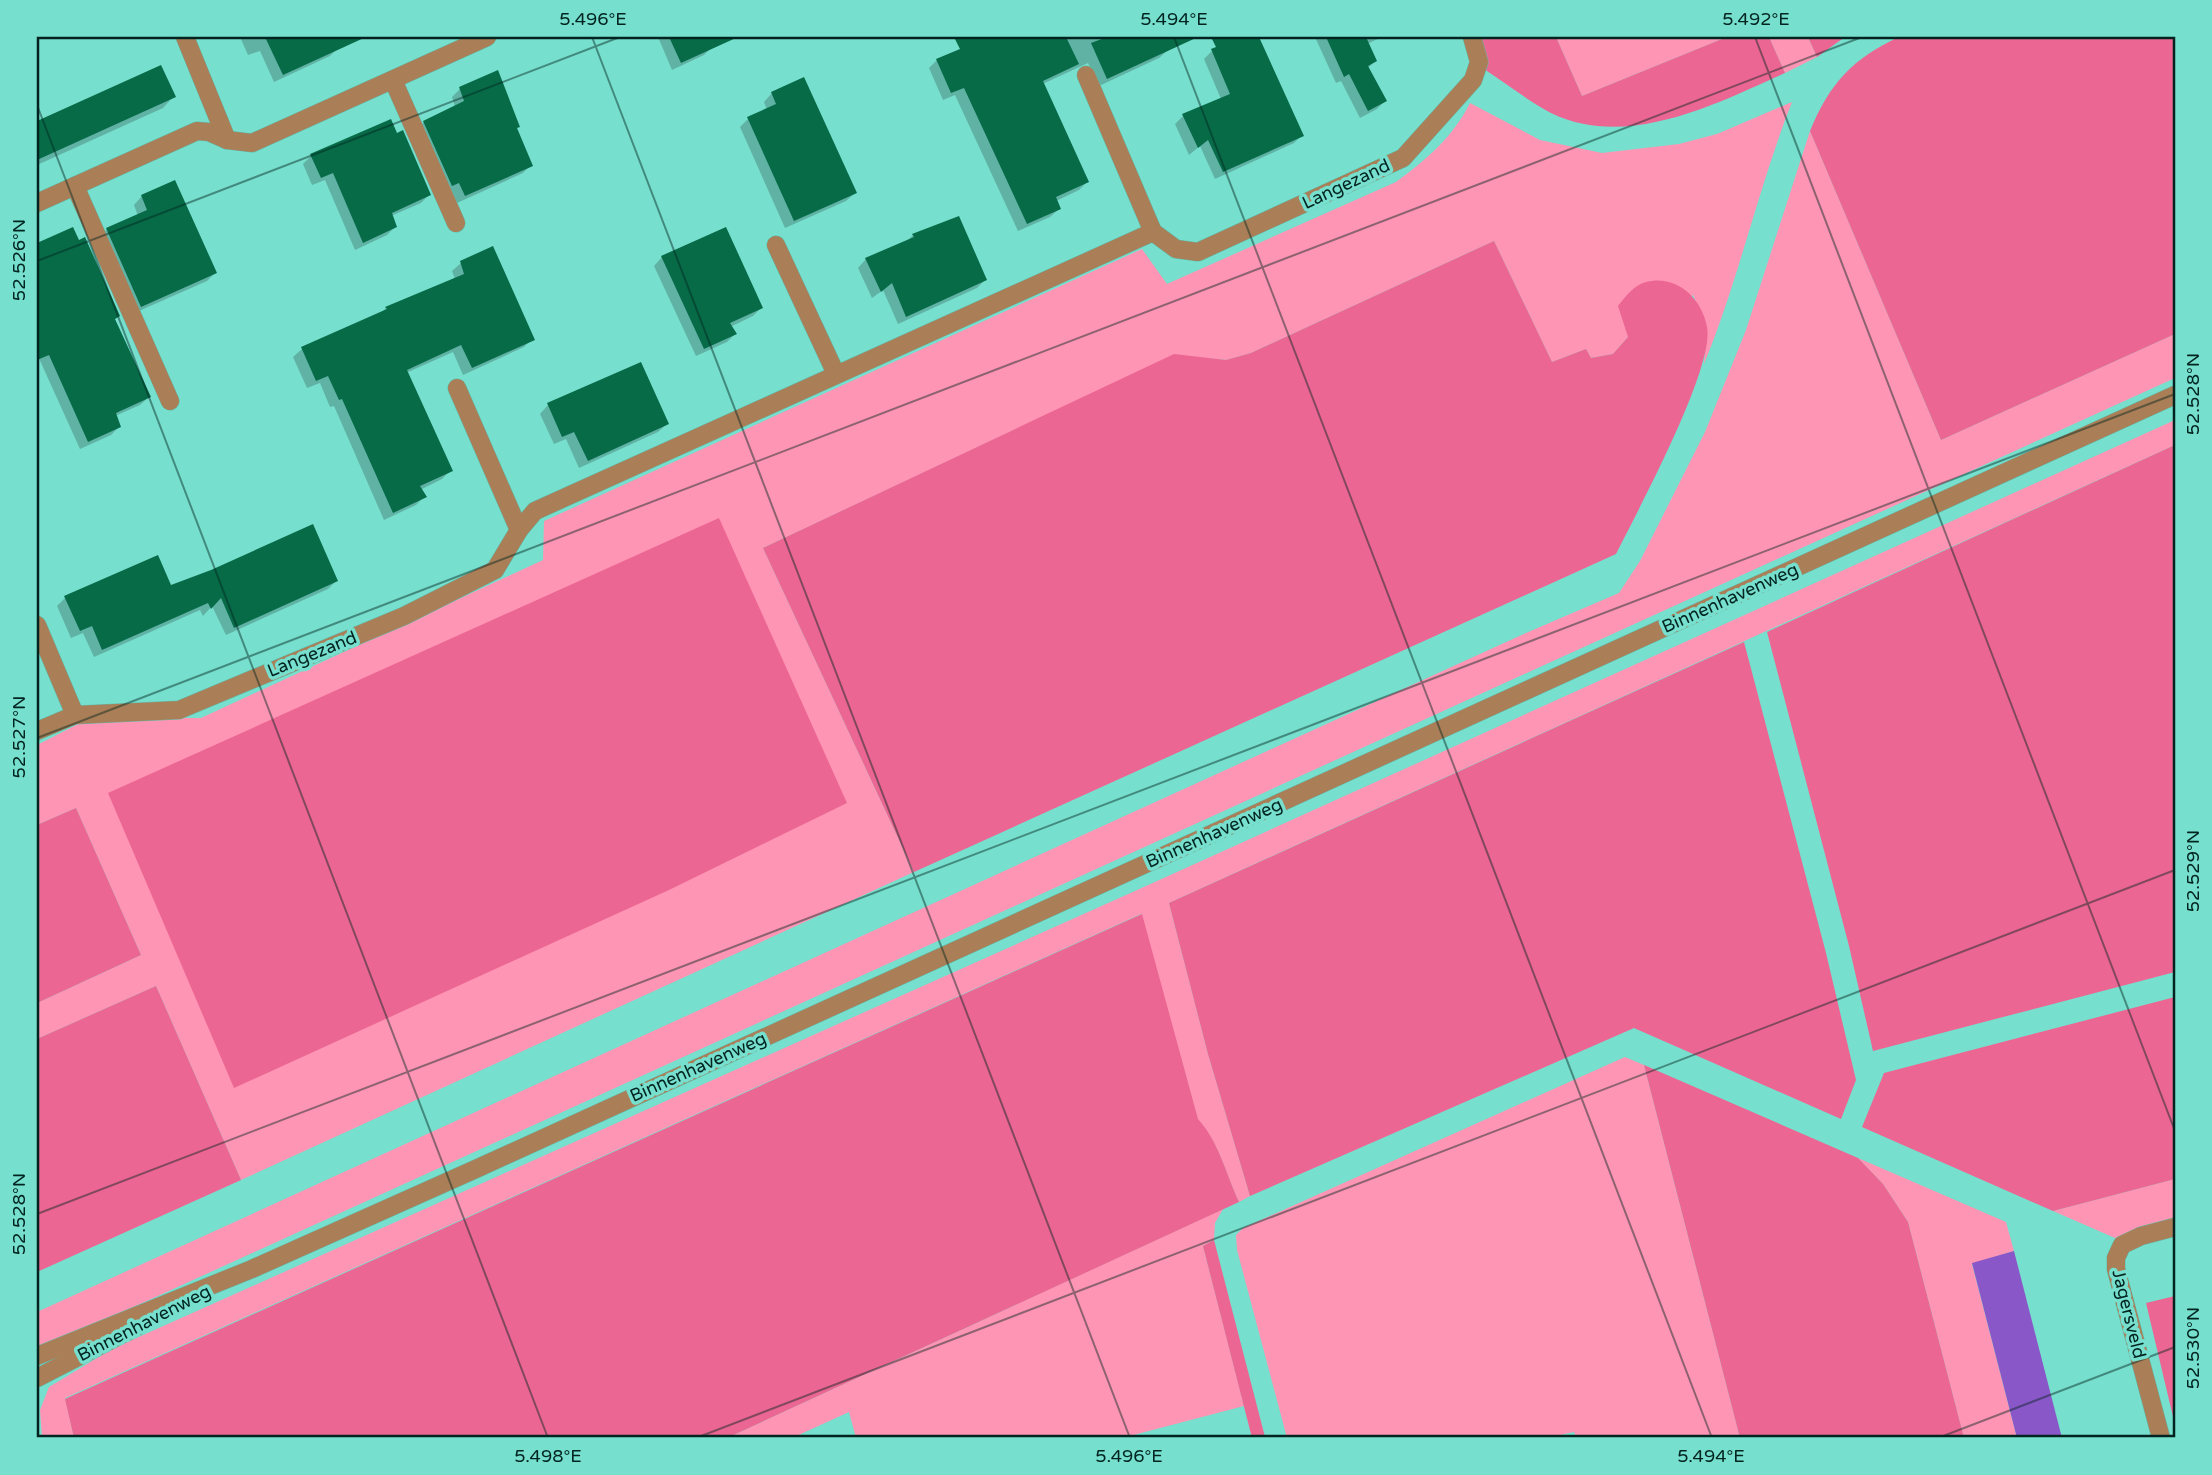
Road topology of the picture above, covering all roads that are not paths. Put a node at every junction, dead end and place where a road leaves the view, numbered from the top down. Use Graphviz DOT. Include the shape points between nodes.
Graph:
graph roads {
  1 [pos="185,37"];
  2 [pos="487,37"];
  3 [pos="1472,37"];
  4 [pos="1086,75"];
  5 [pos="393,80"];
  6 [pos="227,140"];
  7 [pos="75,186"];
  8 [pos="37,203"];
  9 [pos="456,223"];
  10 [pos="1153,232"];
  11 [pos="776,245"];
  12 [pos="836,374"];
  13 [pos="457,388"];
  14 [pos="2175,396"];
  15 [pos="170,401"];
  16 [pos="519,530"];
  17 [pos="37,625"];
  18 [pos="75,715"];
  19 [pos="37,731"];
  20 [pos="2175,1227"];
  21 [pos="252,1269"];
  22 [pos="37,1356"];
  23 [pos="37,1378"];
  24 [pos="2161,1438"];
  1 -- 6 [label="street"];
  2 -- 5 [label="street"];
  3 -- 10 [label="street, Langezand" via="1479,62 1473,80 1403,158 1198,252 1176,249"];
  4 -- 10 [label="street"];
  5 -- 6 [label="street" via="251,144"];
  5 -- 9 [label="street"];
  6 -- 7 [label="street" via="197,131"];
  7 -- 8 [label="street"];
  7 -- 15 [label="street"];
  10 -- 12 [label="street, Langezand"];
  11 -- 12 [label="street"];
  12 -- 16 [label="street, Langezand" via="535,511"];
  13 -- 16 [label="street"];
  14 -- 21 [label="street, Binnenhavenweg"];
  16 -- 18 [label="street, Langezand" via="495,570 404,616 179,710"];
  17 -- 18 [label="street"];
  18 -- 19 [label="street, Langezand"];
  20 -- 24 [label="street, Jagersveld" via="2122,1245 2116,1258"];
  21 -- 22 [label="street, Binnenhavenweg"];
  21 -- 23 [label="street, Binnenhavenweg"];
}
